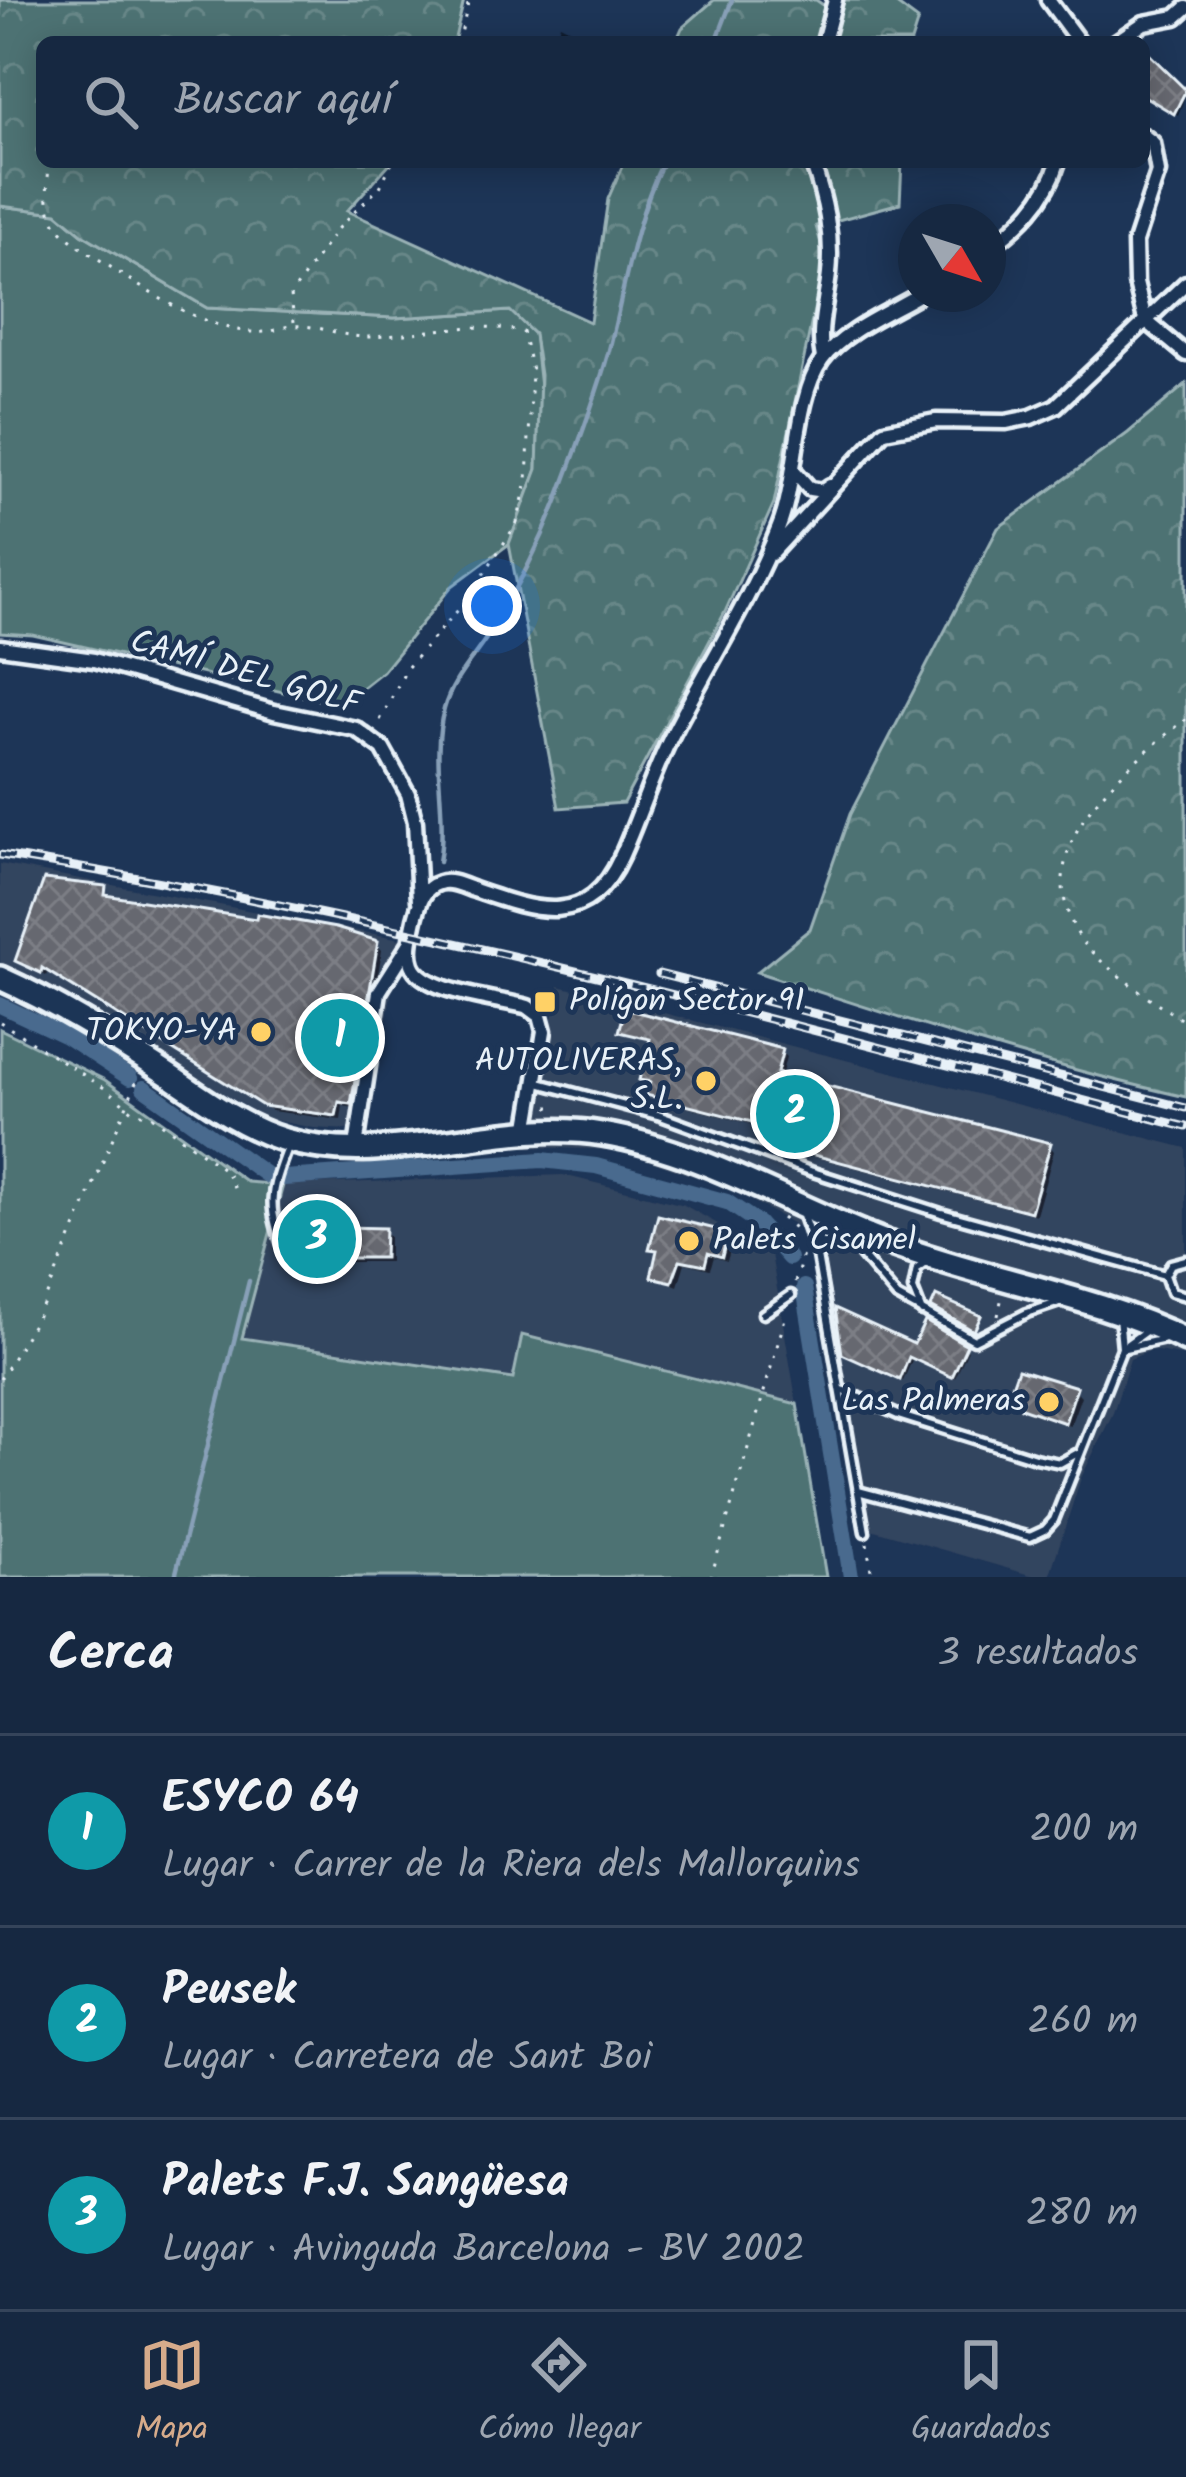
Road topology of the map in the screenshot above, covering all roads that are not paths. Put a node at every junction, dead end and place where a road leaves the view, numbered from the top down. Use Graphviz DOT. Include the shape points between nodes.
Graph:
graph roads {
  1 [pos="835,0"];
  2 [pos="1048,0"];
  3 [pos="1182,17"];
  4 [pos="826,36"];
  5 [pos="1079,36"];
  6 [pos="1123,36"];
  7 [pos="1150,141"];
  8 [pos="814,168"];
  9 [pos="1056,168"];
  10 [pos="1006,233"];
  11 [pos="1186,283"];
  12 [pos="898,307"];
  13 [pos="1145,320"];
  14 [pos="1186,354"];
  15 [pos="823,358"];
  16 [pos="794,471"];
  17 [pos="842,480"];
  18 [pos="766,559"];
  19 [pos="0,647"];
  20 [pos="419,902"];
  21 [pos="410,942"];
  22 [pos="0,978"];
  23 [pos="536,1082"];
  24 [pos="527,1132"];
  25 [pos="290,1142"];
  26 [pos="356,1147"];
  27 [pos="789,1212"];
  28 [pos="828,1218"];
  29 [pos="820,1245"];
  30 [pos="851,1246"];
  31 [pos="817,1256"];
  32 [pos="287,1258"];
  33 [pos="931,1258"];
  34 [pos="1186,1260"];
  35 [pos="1165,1275"];
  36 [pos="791,1295"];
  37 [pos="1186,1296"];
  38 [pos="1071,1299"];
  39 [pos="1120,1313"];
  40 [pos="763,1314"];
  41 [pos="922,1314"];
  42 [pos="1156,1328"];
  43 [pos="1183,1338"];
  44 [pos="1122,1348"];
  45 [pos="840,1389"];
  46 [pos="1079,1453"];
  47 [pos="858,1491"];
  48 [pos="865,1532"];
  1 -- 4 [label="street"];
  2 -- 5 [label="street"];
  3 -- 6 [label="street"];
  7 -- 13 [label="street" via="1158,172 1135,242"];
  8 -- 15 [label="street" via="831,248"];
  9 -- 10 [label="street" via="1035,207"];
  11 -- 13 [label="street"];
  12 -- 15 [label="street"];
  13 -- 14 [label="street"];
  13 -- 17 [label="street" via="1056,406 1006,422 936,421 884,431"];
  15 -- 16 [label="street"];
  16 -- 17 [label="street" via="815,491"];
  16 -- 18 [label="street"];
  17 -- 18 [label="street"];
  18 -- 20 [label="street" via="649,781 619,860 595,893 547,911 442,882"];
  19 -- 20 [label="street, CAMÍ DEL GOLF" via="94,659 370,738 408,794"];
  20 -- 21 [label="street, CAMÍ DEL GOLF"];
  21 -- 23 [label="street" via="413,968 425,981 540,1016"];
  21 -- 26 [label="street, CAMÍ DEL GOLF" via="379,992"];
  22 -- 25 [label="main road" via="236,1119"];
  23 -- 24 [label="street"];
  23 -- 35 [label="lane" via="658,1115 941,1214"];
  24 -- 26 [label="main road"];
  24 -- 27 [label="main road" via="650,1144"];
  25 -- 26 [label="main road"];
  25 -- 32 [label="lane" via="270,1212"];
  27 -- 28 [label="main road"];
  27 -- 31 [label="lane"];
  28 -- 29 [label="lane"];
  28 -- 30 [label="lane"];
  28 -- 33 [label="main road"];
  29 -- 30 [label="lane"];
  29 -- 31 [label="lane"];
  30 -- 41 [label="lane"];
  31 -- 45 [label="lane"];
  33 -- 38 [label="main road"];
  33 -- 41 [label="lane" via="917,1269 913,1289"];
  34 -- 35 [label="lane"];
  35 -- 37 [label="lane" via="1171,1292"];
  36 -- 40 [label="lane"];
  38 -- 39 [label="main road"];
  38 -- 41 [label="lane" via="974,1340"];
  39 -- 42 [label="main road"];
  39 -- 44 [label="lane"];
  42 -- 43 [label="main road"];
  42 -- 44 [label="lane"];
  43 -- 44 [label="lane"];
  44 -- 46 [label="lane"];
  45 -- 46 [label="lane" via="1035,1458 1060,1463"];
  45 -- 47 [label="lane"];
  46 -- 47 [label="lane" via="1054,1520 1030,1537"];
  47 -- 48 [label="lane"];
}
